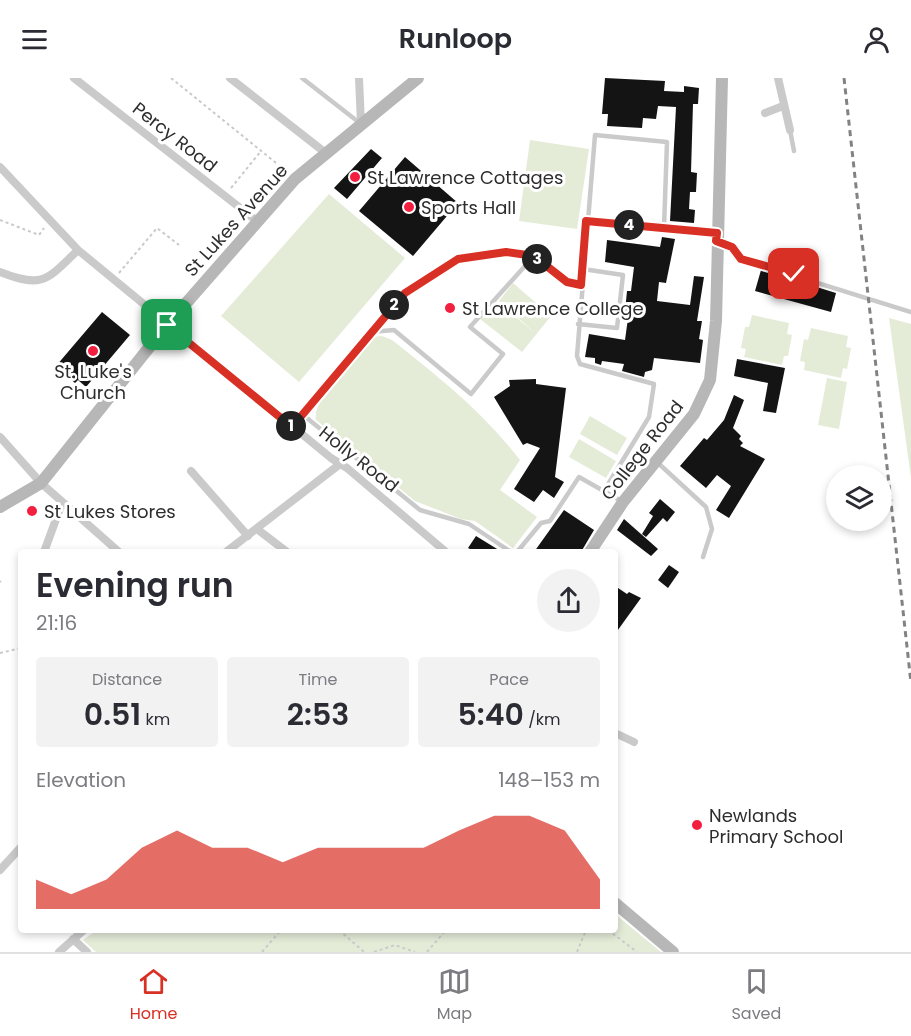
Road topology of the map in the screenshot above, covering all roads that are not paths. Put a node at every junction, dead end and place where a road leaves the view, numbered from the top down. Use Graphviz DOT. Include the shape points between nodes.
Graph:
graph roads {
  1 [pos="74,78"];
  2 [pos="230,78"];
  3 [pos="302,78"];
  4 [pos="359,78"];
  5 [pos="418,78"];
  6 [pos="722,78"];
  7 [pos="778,78"];
  8 [pos="783,106"];
  9 [pos="765,113"];
  10 [pos="361,124"];
  11 [pos="790,130"];
  12 [pos="794,151"];
  13 [pos="327,154"];
  14 [pos="0,167"];
  15 [pos="257,221"];
  16 [pos="586,221"];
  17 [pos="664,228"];
  18 [pos="717,237"];
  19 [pos="78,250"];
  20 [pos="534,256"];
  21 [pos="583,269"];
  22 [pos="0,272"];
  23 [pos="581,285"];
  24 [pos="911,312"];
  25 [pos="578,324"];
  26 [pos="167,325"];
  27 [pos="370,332"];
  28 [pos="302,414"];
  29 [pos="292,427"];
  30 [pos="0,437"];
  31 [pos="656,461"];
  32 [pos="340,464"];
  33 [pos="191,471"];
  34 [pos="41,483"];
  35 [pos="604,491"];
  36 [pos="623,502"];
  37 [pos="62,503"];
  38 [pos="0,507"];
  39 [pos="257,529"];
  40 [pos="248,536"];
  41 [pos="45,549"];
  42 [pos="116,549"];
  43 [pos="230,549"];
  44 [pos="283,549"];
  45 [pos="442,549"];
  46 [pos="506,549"];
  47 [pos="519,549"];
  48 [pos="592,549"];
  49 [pos="704,557"];
  50 [pos="618,734"];
  51 [pos="634,742"];
  52 [pos="18,850"];
  53 [pos="0,870"];
  54 [pos="618,906"];
  55 [pos="80,933"];
  56 [pos="73,939"];
  57 [pos="59,952"];
  58 [pos="87,952"];
  59 [pos="673,952"];
  1 -- 15 [label="street, Percy Road"];
  2 -- 13 [label="street"];
  3 -- 10 [label="lane"];
  4 -- 10 [label="street"];
  5 -- 10 [label="street, St Lukes Avenue"];
  6 -- 18 [label="street, College Road"];
  7 -- 8 [label="street"];
  8 -- 9 [label="street"];
  8 -- 11 [label="street"];
  10 -- 13 [label="street, St Lukes Avenue"];
  11 -- 12 [label="lane"];
  13 -- 15 [label="street, St Lukes Avenue" via="295,178"];
  14 -- 19 [label="street, Holly Road"];
  15 -- 26 [label="street, St Lukes Avenue"];
  16 -- 17 [label="lane"];
  16 -- 17 [label="lane" via="595,135 667,142"];
  16 -- 21 [label="lane"];
  17 -- 18 [label="lane"];
  18 -- 24 [label="lane" via="741,259"];
  18 -- 31 [label="street, College Road" via="715,353 710,380 694,414"];
  19 -- 22 [label="street" via="40,281"];
  19 -- 26 [label="street, Holly Road"];
  20 -- 23 [label="lane" via="567,282"];
  20 -- 27 [label="lane" via="506,252 458,259 405,293"];
  20 -- 27 [label="lane" via="470,327 503,354 471,394 394,330"];
  21 -- 23 [label="lane"];
  21 -- 25 [label="lane" via="623,274 616,328"];
  23 -- 25 [label="lane"];
  25 -- 35 [label="lane" via="580,364 654,384 649,417"];
  26 -- 29 [label="street, Holly Road"];
  26 -- 34 [label="street, St Lukes Avenue"];
  27 -- 28 [label="lane"];
  28 -- 29 [label="lane"];
  28 -- 46 [label="lane" via="420,510 469,524"];
  29 -- 32 [label="street, Holly Road"];
  30 -- 34 [label="street"];
  31 -- 36 [label="street, College Road"];
  31 -- 49 [label="lane" via="706,507 712,529"];
  32 -- 39 [label="street"];
  32 -- 45 [label="street, Holly Road"];
  33 -- 40 [label="street"];
  34 -- 37 [label="street"];
  34 -- 38 [label="street, St Lukes Avenue"];
  35 -- 36 [label="lane"];
  35 -- 47 [label="lane" via="579,477 549,521 541,523"];
  36 -- 48 [label="street, College Road"];
  37 -- 41 [label="street"];
  37 -- 42 [label="street"];
  39 -- 40 [label="street"];
  39 -- 44 [label="street"];
  40 -- 43 [label="street"];
  50 -- 51 [label="street"];
  52 -- 53 [label="street"];
  54 -- 59 [label="street"];
  55 -- 56 [label="street"];
  56 -- 57 [label="street"];
  56 -- 58 [label="street"];
}
